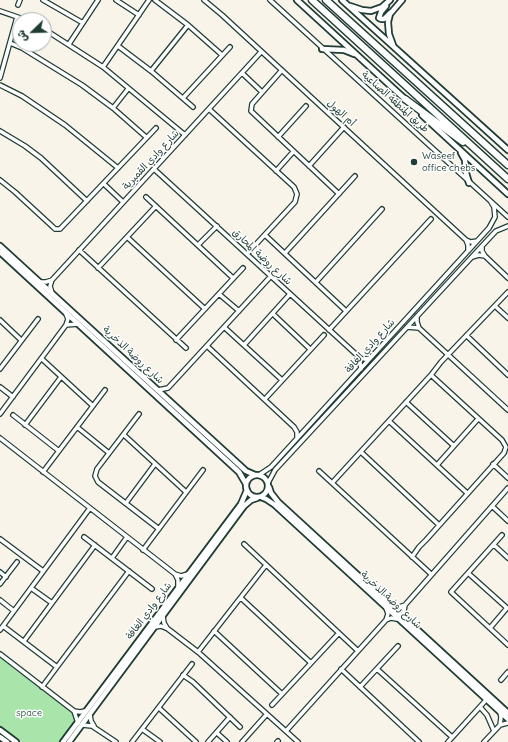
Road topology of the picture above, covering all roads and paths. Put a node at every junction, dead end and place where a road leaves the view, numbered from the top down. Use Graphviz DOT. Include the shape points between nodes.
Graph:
graph roads {
  1 [pos="20,0"];
  2 [pos="43,0"];
  3 [pos="54,0"];
  4 [pos="98,0"];
  5 [pos="116,0"];
  6 [pos="148,0"];
  7 [pos="155,0"];
  8 [pos="204,0"];
  9 [pos="270,0"];
  10 [pos="297,0"];
  11 [pos="312,0"];
  12 [pos="326,0"];
  13 [pos="391,0"];
  14 [pos="402,0"];
  15 [pos="344,2"];
  16 [pos="18,5"];
  17 [pos="52,5"];
  18 [pos="395,7"];
  19 [pos="0,10"];
  20 [pos="12,15"];
  21 [pos="139,15"];
  22 [pos="83,23"];
  23 [pos="188,25"];
  24 [pos="52,34"];
  25 [pos="12,36"];
  26 [pos="10,43"];
  27 [pos="69,44"];
  28 [pos="118,46"];
  29 [pos="230,47"];
  30 [pos="395,48"];
  31 [pos="322,49"];
  32 [pos="262,52"];
  33 [pos="222,55"];
  34 [pos="358,55"];
  35 [pos="103,67"];
  36 [pos="282,70"];
  37 [pos="151,71"];
  38 [pos="242,73"];
  39 [pos="0,78"];
  40 [pos="0,85"];
  41 [pos="128,89"];
  42 [pos="262,92"];
  43 [pos="183,98"];
  44 [pos="405,99"];
  45 [pos="306,106"];
  46 [pos="192,107"];
  47 [pos="113,108"];
  48 [pos="209,109"];
  49 [pos="344,127"];
  50 [pos="156,128"];
  51 [pos="0,131"];
  52 [pos="185,136"];
  53 [pos="278,137"];
  54 [pos="146,138"];
  55 [pos="458,148"];
  56 [pos="508,150"];
  57 [pos="293,152"];
  58 [pos="481,154"];
  59 [pos="309,166"];
  60 [pos="508,166"];
  61 [pos="118,168"];
  62 [pos="154,169"];
  63 [pos="276,171"];
  64 [pos="356,176"];
  65 [pos="508,179"];
  66 [pos="0,180"];
  67 [pos="469,183"];
  68 [pos="104,184"];
  69 [pos="339,194"];
  70 [pos="508,194"];
  71 [pos="146,197"];
  72 [pos="87,201"];
  73 [pos="123,202"];
  74 [pos="491,202"];
  75 [pos="156,206"];
  76 [pos="382,210"];
  77 [pos="508,217"];
  78 [pos="431,219"];
  79 [pos="491,225"];
  80 [pos="216,226"];
  81 [pos="508,226"];
  82 [pos="496,231"];
  83 [pos="265,235"];
  84 [pos="127,237"];
  85 [pos="466,240"];
  86 [pos="477,241"];
  87 [pos="198,245"];
  88 [pos="0,246"];
  89 [pos="482,246"];
  90 [pos="79,250"];
  91 [pos="468,251"];
  92 [pos="0,252"];
  93 [pos="285,253"];
  94 [pos="247,254"];
  95 [pos="472,256"];
  96 [pos="485,256"];
  97 [pos="98,268"];
  98 [pos="242,268"];
  99 [pos="271,276"];
  100 [pos="233,278"];
  101 [pos="508,278"];
  102 [pos="52,280"];
  103 [pos="40,282"];
  104 [pos="316,282"];
  105 [pos="508,292"];
  106 [pos="52,293"];
  107 [pos="219,294"];
  108 [pos="290,294"];
  109 [pos="495,306"];
  110 [pos="205,309"];
  111 [pos="239,311"];
  112 [pos="346,311"];
  113 [pos="66,313"];
  114 [pos="272,314"];
  115 [pos="417,316"];
  116 [pos="508,318"];
  117 [pos="38,319"];
  118 [pos="0,320"];
  119 [pos="78,324"];
  120 [pos="66,325"];
  121 [pos="224,327"];
  122 [pos="407,327"];
  123 [pos="419,328"];
  124 [pos="329,330"];
  125 [pos="324,335"];
  126 [pos="467,336"];
  127 [pos="21,340"];
  128 [pos="176,340"];
  129 [pos="244,345"];
  130 [pos="207,346"];
  131 [pos="186,348"];
  132 [pos="310,349"];
  133 [pos="449,355"];
  134 [pos="359,357"];
  135 [pos="371,358"];
  136 [pos="42,359"];
  137 [pos="1,367"];
  138 [pos="361,369"];
  139 [pos="431,375"];
  140 [pos="508,375"];
  141 [pos="61,377"];
  142 [pos="282,380"];
  143 [pos="0,387"];
  144 [pos="168,388"];
  145 [pos="106,390"];
  146 [pos="158,390"];
  147 [pos="13,397"];
  148 [pos="265,399"];
  149 [pos="168,400"];
  150 [pos="406,402"];
  151 [pos="93,406"];
  152 [pos="508,409"];
  153 [pos="0,414"];
  154 [pos="139,414"];
  155 [pos="13,415"];
  156 [pos="478,419"];
  157 [pos="389,421"];
  158 [pos="25,425"];
  159 [pos="77,427"];
  160 [pos="294,427"];
  161 [pos="308,427"];
  162 [pos="124,435"];
  163 [pos="0,438"];
  164 [pos="297,438"];
  165 [pos="454,446"];
  166 [pos="59,451"];
  167 [pos="361,452"];
  168 [pos="109,453"];
  169 [pos="155,464"];
  170 [pos="493,464"];
  171 [pos="437,465"];
  172 [pos="203,470"];
  173 [pos="319,471"];
  174 [pos="43,472"];
  175 [pos="257,475"];
  176 [pos="508,478"];
  177 [pos="332,483"];
  178 [pos="246,484"];
  179 [pos="268,485"];
  180 [pos="508,488"];
  181 [pos="247,490"];
  182 [pos="186,492"];
  183 [pos="468,493"];
  184 [pos="259,497"];
  185 [pos="126,503"];
  186 [pos="492,506"];
  187 [pos="90,508"];
  188 [pos="508,521"];
  189 [pos="439,525"];
  190 [pos="159,529"];
  191 [pos="502,535"];
  192 [pos="84,537"];
  193 [pos="127,537"];
  194 [pos="0,539"];
  195 [pos="244,544"];
  196 [pos="494,544"];
  197 [pos="95,546"];
  198 [pos="143,550"];
  199 [pos="412,556"];
  200 [pos="112,558"];
  201 [pos="508,558"];
  202 [pos="16,562"];
  203 [pos="266,565"];
  204 [pos="43,571"];
  205 [pos="129,571"];
  206 [pos="0,572"];
  207 [pos="468,572"];
  208 [pos="175,574"];
  209 [pos="188,574"];
  210 [pos="431,574"];
  211 [pos="6,576"];
  212 [pos="0,584"];
  213 [pos="178,587"];
  214 [pos="31,588"];
  215 [pos="152,589"];
  216 [pos="241,598"];
  217 [pos="0,600"];
  218 [pos="52,603"];
  219 [pos="405,605"];
  220 [pos="386,608"];
  221 [pos="393,608"];
  222 [pos="507,608"];
  223 [pos="14,611"];
  224 [pos="163,616"];
  225 [pos="403,617"];
  226 [pos="397,618"];
  227 [pos="386,620"];
  228 [pos="3,626"];
  229 [pos="154,627"];
  230 [pos="490,628"];
  231 [pos="168,629"];
  232 [pos="0,630"];
  233 [pos="214,631"];
  234 [pos="338,633"];
  235 [pos="24,641"];
  236 [pos="508,645"];
  237 [pos="398,646"];
  238 [pos="358,651"];
  239 [pos="198,652"];
  240 [pos="0,654"];
  241 [pos="311,663"];
  242 [pos="192,664"];
  243 [pos="58,667"];
  244 [pos="378,668"];
  245 [pos="341,669"];
  246 [pos="508,672"];
  247 [pos="183,675"];
  248 [pos="501,680"];
  249 [pos="42,687"];
  250 [pos="360,687"];
  251 [pos="282,694"];
  252 [pos="487,699"];
  253 [pos="272,705"];
  254 [pos="480,706"];
  255 [pos="158,708"];
  256 [pos="74,711"];
  257 [pos="500,711"];
  258 [pos="88,712"];
  259 [pos="508,713"];
  260 [pos="267,714"];
  261 [pos="230,717"];
  262 [pos="508,719"];
  263 [pos="508,723"];
  264 [pos="80,724"];
  265 [pos="500,725"];
  266 [pos="240,726"];
  267 [pos="95,727"];
  268 [pos="142,729"];
  269 [pos="0,730"];
  270 [pos="286,731"];
  271 [pos="494,731"];
  272 [pos="217,733"];
  273 [pos="0,736"];
  274 [pos="452,738"];
  275 [pos="7,742"];
  276 [pos="16,742"];
  277 [pos="63,742"];
  278 [pos="69,742"];
  279 [pos="116,742"];
  280 [pos="132,742"];
  281 [pos="160,742"];
  282 [pos="196,742"];
  283 [pos="208,742"];
  284 [pos="227,742"];
  285 [pos="242,742"];
  286 [pos="298,742"];
  287 [pos="419,742"];
  288 [pos="448,742"];
  289 [pos="484,742"];
  1 -- 16 [label="street"];
  2 -- 17 [label="street"];
  3 -- 17 [label="street"];
  4 -- 22 [label="street"];
  5 -- 21 [label="street"];
  6 -- 21 [label="street"];
  7 -- 23 [label="street"];
  8 -- 32 [label="street, أم الهول"];
  9 -- 31 [label="street, طريق المنطقة الصناعية"];
  10 -- 34 [label="street, طريق المنطقة الصناعية"];
  11 -- 58 [label="highway, طريق المنطقة الصناعية"];
  12 -- 60 [label="highway"];
  13 -- 15 [label="street" via="382,7 370,11"];
  13 -- 18 [label="street" via="380,12 379,18 384,19"];
  14 -- 18 [label="street"];
  15 -- 30 [label="street"];
  17 -- 22 [label="street"];
  18 -- 30 [label="street" via="388,26"];
  19 -- 20 [label="street"];
  21 -- 28 [label="street"];
  22 -- 27 [label="street"];
  23 -- 33 [label="street"];
  23 -- 37 [label="street"];
  24 -- 27 [label="street"];
  25 -- 26 [label="street"];
  26 -- 39 [label="street"];
  26 -- 47 [label="street" via="56,68"];
  27 -- 35 [label="street"];
  28 -- 35 [label="street"];
  28 -- 37 [label="street"];
  29 -- 33 [label="street"];
  30 -- 56 [label="street"];
  31 -- 34 [label="street" via="344,50"];
  31 -- 67 [label="street, طريق المنطقة الصناعية"];
  32 -- 36 [label="street, أم الهول"];
  32 -- 38 [label="street, شارع وادي القميرية"];
  33 -- 43 [label="street"];
  34 -- 44 [label="street, طريق المنطقة الصناعية"];
  35 -- 41 [label="street"];
  36 -- 42 [label="street"];
  36 -- 49 [label="street, أم الهول"];
  37 -- 43 [label="street"];
  38 -- 42 [label="street"];
  38 -- 48 [label="street, شارع وادي القميرية"];
  40 -- 61 [label="street" via="22,96 65,125"];
  41 -- 47 [label="street"];
  41 -- 52 [label="street"];
  42 -- 53 [label="street" via="250,109"];
  43 -- 46 [label="street"];
  44 -- 55 [label="street, طريق المنطقة الصناعية"];
  44 -- 58 [label="highway"];
  45 -- 53 [label="street"];
  47 -- 54 [label="street"];
  48 -- 52 [label="street, شارع وادي القميرية"];
  48 -- 63 [label="street"];
  49 -- 59 [label="street"];
  49 -- 85 [label="street, أم الهول"];
  50 -- 54 [label="street"];
  51 -- 72 [label="street" via="41,158"];
  52 -- 62 [label="street, شارع وادي القميرية"];
  53 -- 57 [label="street"];
  54 -- 61 [label="street"];
  55 -- 67 [label="street" via="465,160"];
  55 -- 70 [label="street, طريق المنطقة الصناعية"];
  57 -- 59 [label="street"];
  57 -- 63 [label="street"];
  58 -- 65 [label="highway, طريق المنطقة الصناعية"];
  59 -- 69 [label="street"];
  61 -- 68 [label="street"];
  62 -- 73 [label="street, شارع وادي القميرية"];
  62 -- 80 [label="street, شارع روضة المحارق"];
  63 -- 83 [label="street" via="294,187 297,197"];
  64 -- 69 [label="street"];
  66 -- 72 [label="street" via="58,230 63,228"];
  67 -- 74 [label="street, طريق المنطقة الصناعية"];
  68 -- 72 [label="street"];
  68 -- 73 [label="street"];
  69 -- 93 [label="street"];
  71 -- 75 [label="street"];
  73 -- 90 [label="street, شارع وادي القميرية"];
  74 -- 77 [label="street, طريق المنطقة الصناعية"];
  74 -- 79 [label="street" via="495,213"];
  75 -- 84 [label="street"];
  75 -- 87 [label="street"];
  76 -- 104 [label="street"];
  78 -- 112 [label="street"];
  79 -- 82 [label="street" via="496,226"];
  79 -- 86 [label="street, شارع وادي الغافة"];
  80 -- 87 [label="street"];
  80 -- 94 [label="street, شارع روضة المحارق"];
  81 -- 82 [label="street, شارع وادي الغافة"];
  82 -- 89 [label="street, شارع وادي الغافة"];
  83 -- 93 [label="street"];
  83 -- 94 [label="street"];
  84 -- 97 [label="street"];
  84 -- 110 [label="street"];
  85 -- 86 [label="street"];
  85 -- 91 [label="street"];
  86 -- 91 [label="street, شارع وادي الغافة"];
  87 -- 100 [label="street"];
  88 -- 103 [label="street, شارع روضة الذخرية"];
  89 -- 95 [label="street, شارع وادي الغافة"];
  89 -- 96 [label="street"];
  90 -- 97 [label="street"];
  90 -- 102 [label="street, شارع وادي القميرية"];
  91 -- 135 [label="street, شارع وادي الغافة"];
  92 -- 113 [label="street, شارع روضة الذخرية"];
  93 -- 104 [label="street"];
  94 -- 99 [label="street, شارع روضة المحارق"];
  95 -- 96 [label="street"];
  95 -- 115 [label="street, شارع وادي الغافة"];
  96 -- 101 [label="street"];
  97 -- 128 [label="street"];
  98 -- 100 [label="street"];
  99 -- 108 [label="street, شارع روضة المحارق"];
  99 -- 111 [label="street"];
  100 -- 107 [label="street"];
  102 -- 103 [label="street"];
  102 -- 106 [label="street"];
  103 -- 106 [label="street, شارع روضة الذخرية"];
  104 -- 112 [label="street"];
  105 -- 109 [label="street"];
  106 -- 146 [label="street, شارع روضة الذخرية"];
  107 -- 110 [label="street"];
  107 -- 111 [label="street"];
  108 -- 114 [label="street"];
  108 -- 124 [label="street, شارع روضة المحارق"];
  109 -- 116 [label="street"];
  109 -- 126 [label="street"];
  110 -- 128 [label="street"];
  111 -- 121 [label="street"];
  112 -- 124 [label="street"];
  113 -- 119 [label="street, شارع روضة الذخرية"];
  113 -- 120 [label="street"];
  114 -- 129 [label="street"];
  114 -- 132 [label="street"];
  115 -- 122 [label="street, شارع وادي الغافة"];
  115 -- 123 [label="street"];
  117 -- 127 [label="street"];
  118 -- 127 [label="street"];
  119 -- 120 [label="street"];
  119 -- 178 [label="street, شارع روضة الذخرية" via="239,472"];
  120 -- 136 [label="street"];
  121 -- 129 [label="street"];
  121 -- 130 [label="street"];
  122 -- 123 [label="street"];
  122 -- 179 [label="street, شارع وادي الغافة" via="274,470"];
  123 -- 133 [label="street"];
  124 -- 134 [label="street, شارع روضة المحارق"];
  125 -- 132 [label="street"];
  126 -- 133 [label="street"];
  126 -- 140 [label="street"];
  127 -- 137 [label="street"];
  128 -- 131 [label="street"];
  129 -- 142 [label="street"];
  130 -- 144 [label="street"];
  130 -- 148 [label="street"];
  132 -- 142 [label="street"];
  133 -- 139 [label="street"];
  133 -- 152 [label="street"];
  134 -- 135 [label="street"];
  134 -- 138 [label="street"];
  135 -- 138 [label="street, شارع وادي الغافة"];
  136 -- 141 [label="street"];
  136 -- 147 [label="street"];
  138 -- 161 [label="street, شارع وادي الغافة"];
  139 -- 150 [label="street"];
  139 -- 156 [label="street"];
  141 -- 151 [label="street"];
  141 -- 158 [label="street"];
  142 -- 148 [label="street"];
  143 -- 147 [label="street"];
  144 -- 146 [label="street"];
  144 -- 149 [label="street"];
  145 -- 151 [label="street"];
  146 -- 149 [label="street, شارع روضة الذخرية"];
  147 -- 153 [label="street"];
  148 -- 160 [label="street"];
  149 -- 175 [label="street, شارع روضة الذخرية" via="246,471"];
  150 -- 157 [label="street"];
  150 -- 165 [label="street"];
  151 -- 159 [label="street"];
  154 -- 162 [label="street"];
  155 -- 158 [label="street"];
  156 -- 165 [label="street"];
  156 -- 170 [label="street" via="505,444 506,450"];
  157 -- 167 [label="street"];
  157 -- 171 [label="street"];
  158 -- 166 [label="street"];
  159 -- 166 [label="street"];
  159 -- 168 [label="street"];
  160 -- 161 [label="street"];
  160 -- 164 [label="street"];
  161 -- 164 [label="street, شارع وادي الغافة"];
  162 -- 168 [label="street"];
  162 -- 169 [label="street"];
  163 -- 174 [label="street"];
  164 -- 175 [label="street, شارع وادي الغافة" via="267,470"];
  165 -- 171 [label="street"];
  166 -- 174 [label="street"];
  167 -- 177 [label="street"];
  167 -- 189 [label="street"];
  168 -- 185 [label="street" via="95,476 98,482"];
  169 -- 182 [label="street"];
  169 -- 185 [label="street"];
  170 -- 176 [label="street"];
  170 -- 183 [label="street"];
  171 -- 183 [label="street"];
  172 -- 182 [label="street"];
  173 -- 177 [label="street"];
  174 -- 187 [label="street"];
  175 -- 178 [label="street" via="249,478"];
  175 -- 179 [label="street" via="265,478"];
  177 -- 199 [label="street"];
  178 -- 181 [label="street"];
  179 -- 184 [label="street" via="266,493"];
  179 -- 221 [label="street, شارع روضة الذخرية" via="278,502"];
  180 -- 186 [label="street"];
  181 -- 184 [label="street" via="251,495"];
  181 -- 209 [label="street, شارع وادي الغافة" via="241,504"];
  182 -- 190 [label="street"];
  183 -- 189 [label="street"];
  184 -- 220 [label="street, شارع روضة الذخرية" via="266,498 275,505"];
  184 -- 224 [label="street, شارع وادي الغافة" via="244,506"];
  185 -- 190 [label="street"];
  186 -- 188 [label="street"];
  186 -- 210 [label="street"];
  187 -- 193 [label="street"];
  187 -- 204 [label="street"];
  189 -- 199 [label="street"];
  190 -- 198 [label="street"];
  191 -- 196 [label="street"];
  192 -- 197 [label="street"];
  193 -- 198 [label="street"];
  193 -- 200 [label="street"];
  194 -- 204 [label="street"];
  195 -- 203 [label="street"];
  196 -- 201 [label="street"];
  196 -- 207 [label="street"];
  197 -- 200 [label="street"];
  197 -- 218 [label="street"];
  198 -- 208 [label="street"];
  199 -- 210 [label="street"];
  200 -- 205 [label="street"];
  202 -- 211 [label="street"];
  203 -- 216 [label="street"];
  203 -- 234 [label="street"];
  204 -- 214 [label="street"];
  205 -- 215 [label="street"];
  205 -- 243 [label="street"];
  206 -- 211 [label="street"];
  207 -- 222 [label="street"];
  207 -- 230 [label="street" via="451,592"];
  208 -- 209 [label="street"];
  208 -- 213 [label="street"];
  209 -- 213 [label="street, شارع وادي الغافة"];
  210 -- 219 [label="street"];
  211 -- 212 [label="street"];
  213 -- 258 [label="street, شارع وادي الغافة"];
  214 -- 218 [label="street"];
  214 -- 223 [label="street"];
  216 -- 233 [label="street"];
  216 -- 241 [label="street"];
  217 -- 223 [label="street"];
  218 -- 235 [label="street"];
  219 -- 221 [label="street"];
  219 -- 225 [label="street"];
  220 -- 226 [label="street, شارع روضة الذخرية"];
  220 -- 227 [label="street"];
  221 -- 225 [label="street, شارع روضة الذخرية"];
  222 -- 230 [label="street"];
  223 -- 228 [label="street"];
  224 -- 229 [label="street, شارع وادي الغافة"];
  224 -- 231 [label="street"];
  225 -- 259 [label="street, شارع روضة الذخرية"];
  226 -- 227 [label="street"];
  226 -- 252 [label="street, شارع روضة الذخرية"];
  227 -- 238 [label="street"];
  228 -- 232 [label="street"];
  228 -- 235 [label="street"];
  229 -- 231 [label="street"];
  229 -- 258 [label="street, شارع وادي الغافة"];
  230 -- 236 [label="street"];
  231 -- 239 [label="street"];
  233 -- 239 [label="street"];
  233 -- 251 [label="street"];
  234 -- 238 [label="street"];
  234 -- 241 [label="street"];
  235 -- 243 [label="street"];
  237 -- 244 [label="street"];
  238 -- 245 [label="street"];
  239 -- 260 [label="street"];
  240 -- 249 [label="street"];
  241 -- 251 [label="street"];
  242 -- 247 [label="street"];
  243 -- 249 [label="street"];
  244 -- 250 [label="street"];
  244 -- 274 [label="street"];
  245 -- 250 [label="street"];
  245 -- 270 [label="street"];
  246 -- 248 [label="street"];
  247 -- 255 [label="street"];
  247 -- 261 [label="street"];
  249 -- 256 [label="street"];
  250 -- 287 [label="street"];
  251 -- 253 [label="street"];
  252 -- 254 [label="street"];
  252 -- 257 [label="street, شارع روضة الذخرية"];
  254 -- 271 [label="street"];
  254 -- 274 [label="street"];
  255 -- 268 [label="street"];
  255 -- 282 [label="street"];
  256 -- 258 [label="street"];
  256 -- 264 [label="street"];
  257 -- 262 [label="street, شارع روضة الذخرية"];
  257 -- 265 [label="street"];
  258 -- 264 [label="street, شارع وادي الغافة"];
  258 -- 267 [label="street"];
  260 -- 270 [label="street"];
  260 -- 285 [label="street"];
  261 -- 266 [label="street"];
  261 -- 272 [label="street"];
  263 -- 265 [label="street"];
  264 -- 267 [label="street"];
  264 -- 277 [label="street, شارع وادي الغافة"];
  264 -- 278 [label="street, شارع وادي الغافة"];
  265 -- 271 [label="street"];
  267 -- 279 [label="street"];
  268 -- 280 [label="street"];
  268 -- 281 [label="street"];
  269 -- 276 [label="street"];
  270 -- 286 [label="street"];
  271 -- 289 [label="street"];
  272 -- 283 [label="street"];
  272 -- 284 [label="street"];
  273 -- 275 [label="street"];
  274 -- 288 [label="street"];
}
